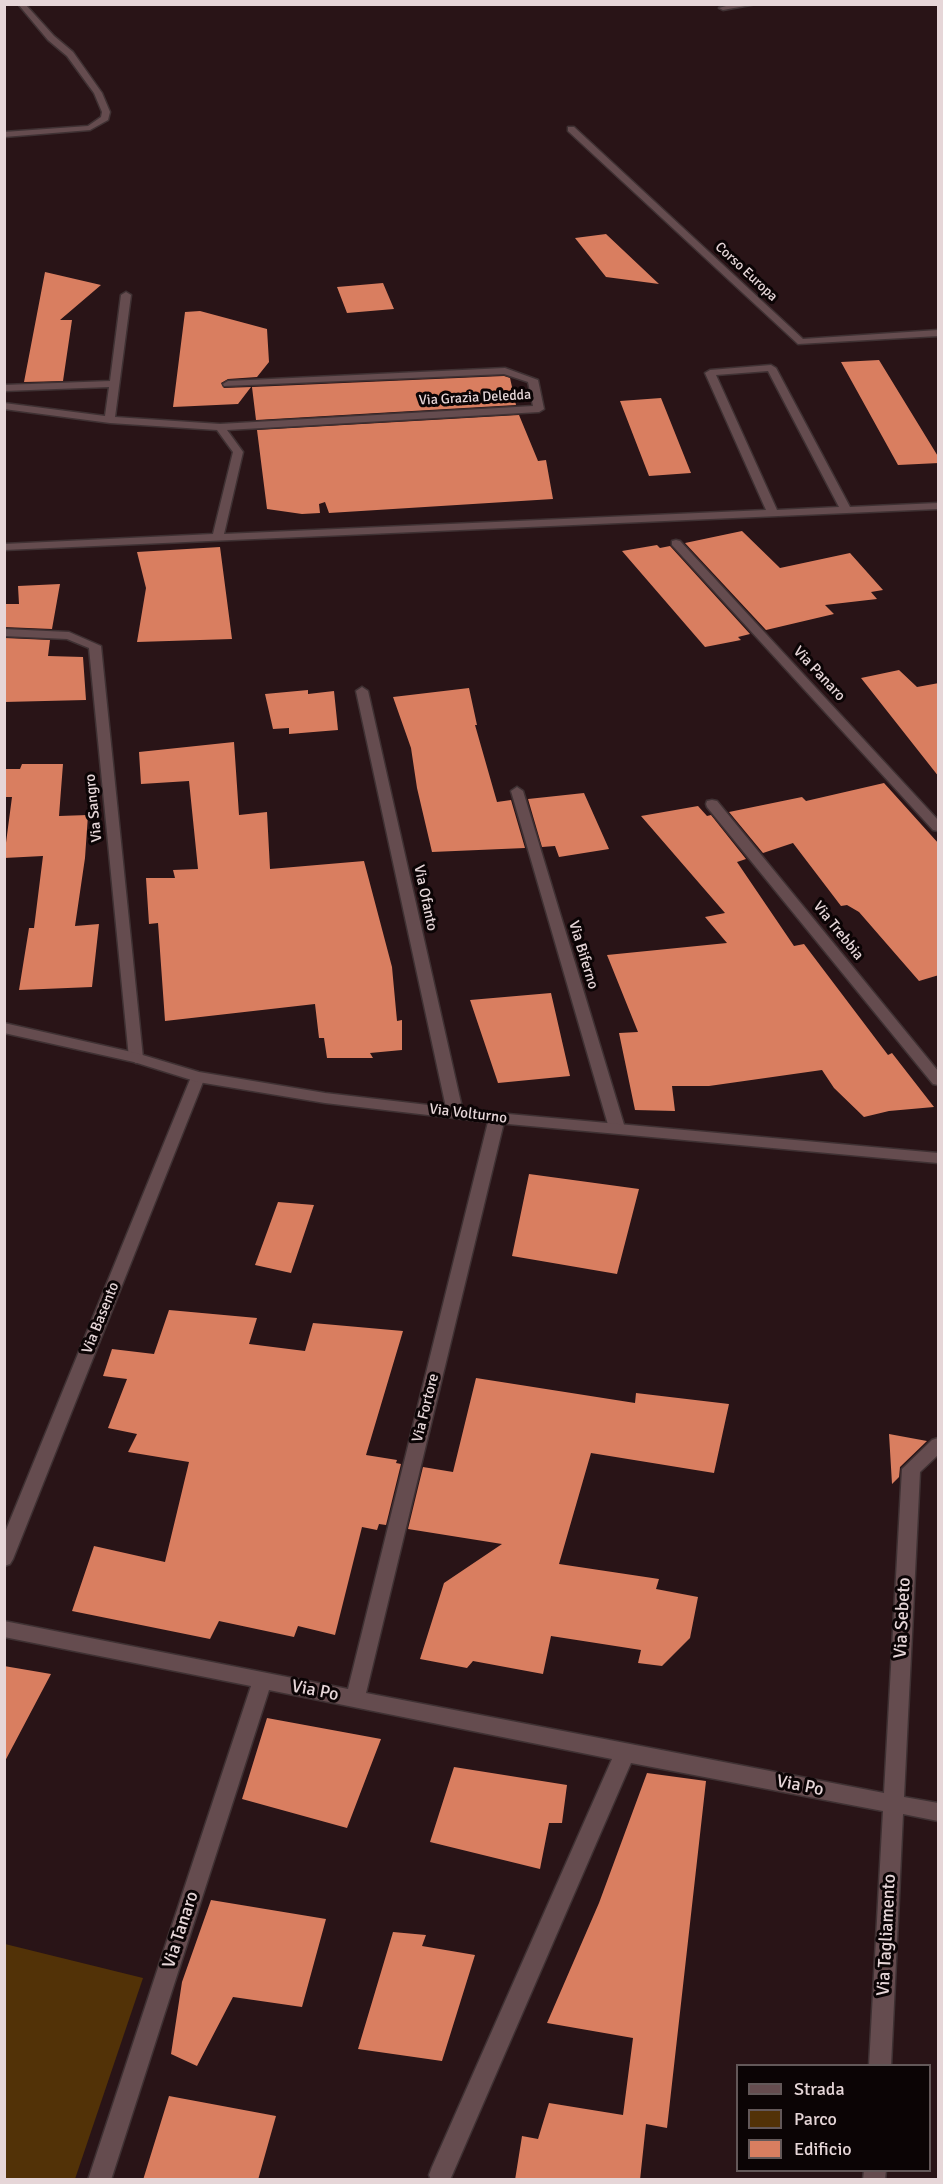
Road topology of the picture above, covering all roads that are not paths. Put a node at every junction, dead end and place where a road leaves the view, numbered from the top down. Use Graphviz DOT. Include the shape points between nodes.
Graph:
graph roads {
  1 [pos="21,4"];
  2 [pos="753,4"];
  3 [pos="723,8"];
  4 [pos="571,129"];
  5 [pos="4,135"];
  6 [pos="126,295"];
  7 [pos="939,333"];
  8 [pos="112,384"];
  9 [pos="228,384"];
  10 [pos="4,388"];
  11 [pos="4,406"];
  12 [pos="110,420"];
  13 [pos="220,427"];
  14 [pos="939,506"];
  15 [pos="846,510"];
  16 [pos="773,514"];
  17 [pos="218,538"];
  18 [pos="676,543"];
  19 [pos="4,547"];
  20 [pos="4,632"];
  21 [pos="362,692"];
  22 [pos="517,791"];
  23 [pos="712,804"];
  24 [pos="939,827"];
  25 [pos="4,1029"];
  26 [pos="136,1058"];
  27 [pos="198,1077"];
  28 [pos="939,1080"];
  29 [pos="455,1112"];
  30 [pos="497,1118"];
  31 [pos="617,1128"];
  32 [pos="939,1158"];
  33 [pos="939,1445"];
  34 [pos="4,1560"];
  35 [pos="4,1629"];
  36 [pos="262,1681"];
  37 [pos="355,1699"];
  38 [pos="625,1753"];
  39 [pos="894,1804"];
  40 [pos="939,1812"];
  41 [pos="880,2064"];
  42 [pos="440,2175"];
  43 [pos="99,2180"];
  1 -- 5 [label="street" via="70,54 98,93 106,112 105,118 90,128"];
  2 -- 3 [label="street"];
  4 -- 7 [label="street, Corso Europa" via="801,342"];
  6 -- 8 [label="street"];
  8 -- 10 [label="street"];
  8 -- 12 [label="street"];
  9 -- 13 [label="street, Via Grazia Deledda" via="505,371 533,380 539,409"];
  11 -- 12 [label="street, Via Grazia Deledda"];
  12 -- 13 [label="street, Via Grazia Deledda"];
  13 -- 17 [label="street" via="238,452"];
  14 -- 15 [label="street"];
  15 -- 16 [label="street"];
  15 -- 16 [label="street" via="771,368 710,373"];
  16 -- 17 [label="street"];
  17 -- 19 [label="street"];
  18 -- 24 [label="street, Via Panaro"];
  20 -- 26 [label="street, Via Sangro" via="69,636 95,646"];
  21 -- 29 [label="street, Via Ofanto"];
  22 -- 31 [label="street, Via Biferno"];
  23 -- 28 [label="street, Via Trebbia"];
  25 -- 26 [label="street, Via Volturno"];
  26 -- 27 [label="street, Via Volturno"];
  27 -- 29 [label="street, Via Volturno" via="325,1098"];
  27 -- 34 [label="street, Via Basento"];
  29 -- 30 [label="street, Via Volturno"];
  30 -- 31 [label="street, Via Volturno"];
  30 -- 37 [label="street, Via Fortore"];
  31 -- 32 [label="street, Via Volturno"];
  33 -- 39 [label="street, Via Sebeto" via="911,1469"];
  35 -- 36 [label="street, Via Po"];
  36 -- 37 [label="street, Via Po"];
  36 -- 43 [label="street, Via Tanaro"];
  37 -- 38 [label="street, Via Po"];
  38 -- 39 [label="street, Via Po"];
  38 -- 42 [label="street"];
  39 -- 40 [label="street, Via Po"];
  39 -- 41 [label="street, Via Tagliamento"];
}
